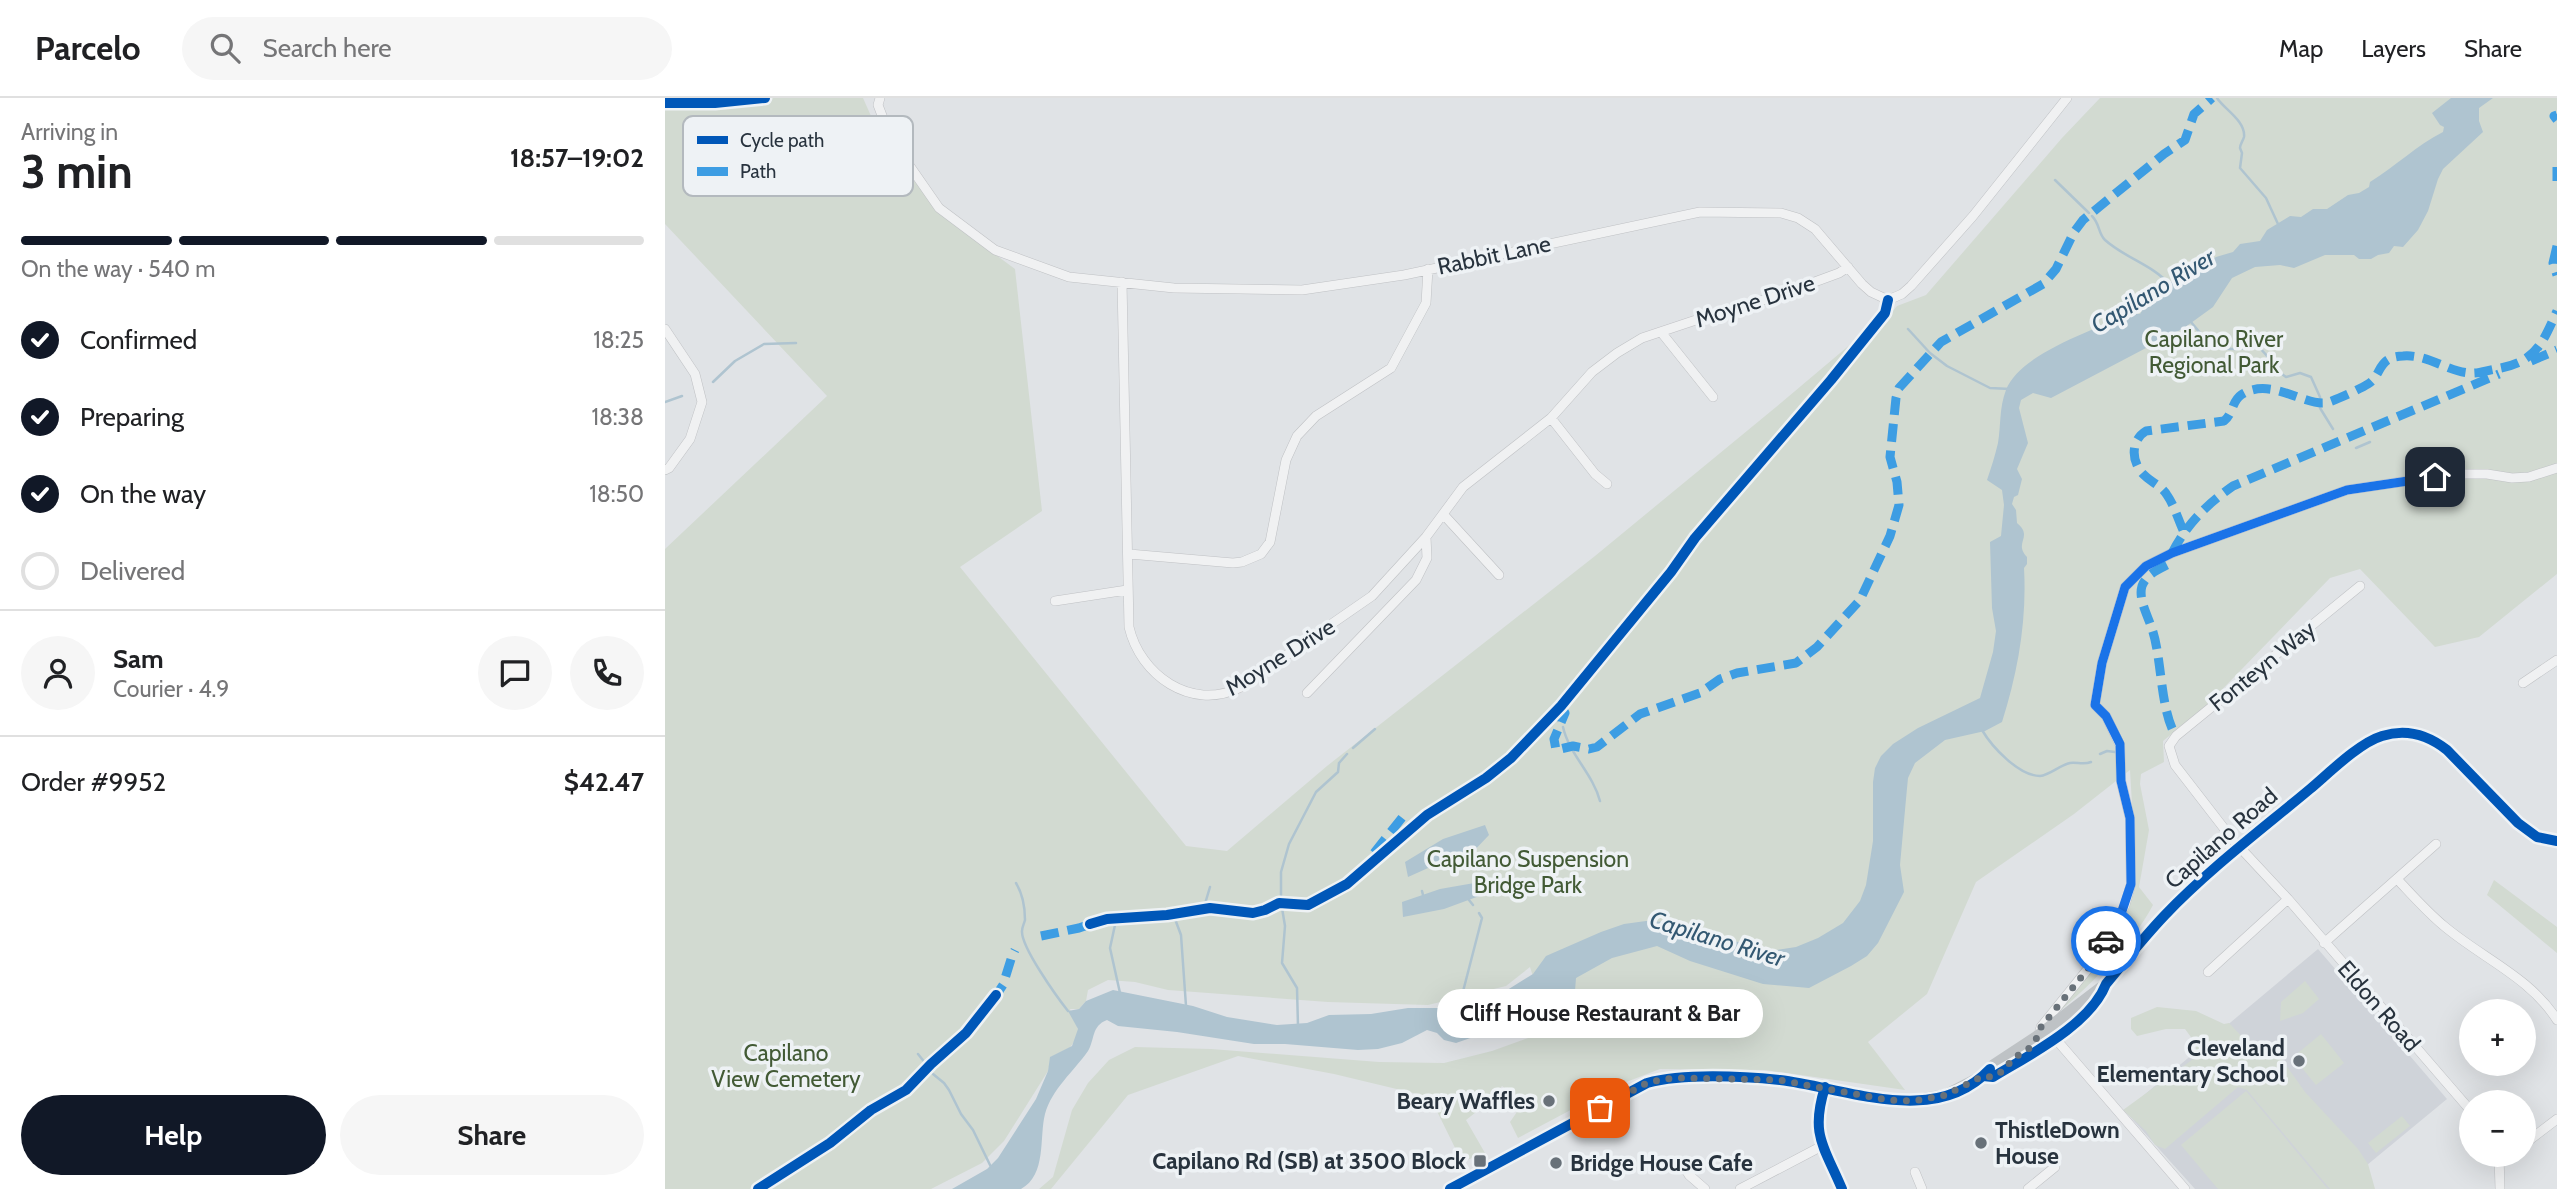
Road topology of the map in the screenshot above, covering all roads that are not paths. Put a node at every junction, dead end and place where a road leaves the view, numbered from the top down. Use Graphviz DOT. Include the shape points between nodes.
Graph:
graph roads {
  1 [pos="765,98"];
  2 [pos="2067,98"];
  3 [pos="665,103"];
  4 [pos="913,171"];
  5 [pos="1848,267"];
  6 [pos="1428,269"];
  7 [pos="1122,282"];
  8 [pos="665,329"];
  9 [pos="1661,332"];
  10 [pos="1713,397"];
  11 [pos="1551,418"];
  12 [pos="2557,468"];
  13 [pos="665,470"];
  14 [pos="1607,484"];
  15 [pos="1443,514"];
  16 [pos="1426,537"];
  17 [pos="1129,554"];
  18 [pos="1499,575"];
  19 [pos="2360,586"];
  20 [pos="1128,590"];
  21 [pos="1055,601"];
  22 [pos="2557,660"];
  23 [pos="2523,683"];
  24 [pos="1307,693"];
  25 [pos="2169,749"];
  26 [pos="2557,841"];
  27 [pos="2436,844"];
  28 [pos="2240,847"];
  29 [pos="2398,880"];
  30 [pos="2288,899"];
  31 [pos="2324,943"];
  32 [pos="2208,972"];
  33 [pos="2106,984"];
  34 [pos="2078,1004"];
  35 [pos="2557,1020"];
  36 [pos="2038,1036"];
  37 [pos="2056,1038"];
  38 [pos="2006,1069"];
  39 [pos="1983,1076"];
  40 [pos="1825,1087"];
  41 [pos="2459,1097"];
  42 [pos="2557,1119"];
  43 [pos="2536,1135"];
  44 [pos="1822,1146"];
  45 [pos="1681,1161"];
  46 [pos="2055,1167"];
  47 [pos="2501,1167"];
  48 [pos="1915,1172"];
  49 [pos="1450,1189"];
  50 [pos="1705,1189"];
  51 [pos="1740,1189"];
  52 [pos="1842,1189"];
  53 [pos="1922,1189"];
  54 [pos="2028,1189"];
  55 [pos="2185,1189"];
  56 [pos="2500,1189"];
  1 -- 3 [label="main road"];
  2 -- 5 [label="street, Rabbit Lane" via="1973,216 1902,294 1888,300 1879,297"];
  4 -- 7 [label="street, Rabbit Lane" via="939,208 995,250 1069,277"];
  5 -- 6 [label="street, Rabbit Lane" via="1815,229 1798,218 1781,212 1700,212"];
  5 -- 9 [label="street, Moyne Drive" via="1771,298"];
  6 -- 7 [label="street, Rabbit Lane" via="1302,290 1174,288"];
  6 -- 17 [label="street" via="1426,303 1391,368 1316,416 1297,436 1286,460 1270,542 1261,554 1233,563"];
  7 -- 17 [label="street, Moyne Drive"];
  8 -- 13 [label="street" via="695,374 702,402 690,439"];
  9 -- 10 [label="street, Moyne Drive"];
  9 -- 11 [label="street, Moyne Drive" via="1607,360"];
  11 -- 14 [label="street"];
  11 -- 15 [label="street, Moyne Drive" via="1463,487"];
  12 -- 36 [label="street" via="2529,477 2455,474 2347,490 2172,553 2146,566 2129,582 2102,663 2095,705 2120,744 2121,781 2130,818 2131,884 2113,930"];
  15 -- 16 [label="street, Moyne Drive"];
  15 -- 18 [label="street"];
  16 -- 20 [label="street, Moyne Drive" via="1372,596 1239,688 1219,696 1177,689 1147,665 1132,638"];
  16 -- 24 [label="street, Moyne Drive" via="1427,558 1416,580"];
  17 -- 20 [label="street, Moyne Drive"];
  19 -- 25 [label="street, Fonteyn Way" via="2176,736"];
  20 -- 21 [label="street"];
  22 -- 23 [label="street"];
  25 -- 28 [label="street, Eldon Road" via="2175,765"];
  26 -- 28 [label="main road, Capilano Road" via="2537,837 2518,823 2435,741 2402,732 2367,743"];
  27 -- 29 [label="street"];
  28 -- 30 [label="street, Eldon Road"];
  28 -- 33 [label="main road, Capilano Road" via="2162,918"];
  29 -- 31 [label="street"];
  29 -- 35 [label="street" via="2445,927 2534,991"];
  30 -- 31 [label="street, Eldon Road"];
  30 -- 32 [label="street"];
  31 -- 41 [label="street, Eldon Road"];
  33 -- 34 [label="main road, Capilano Road"];
  33 -- 37 [label="main road, Capilano Road" via="2101,997"];
  34 -- 36 [label="main road, Capilano Road"];
  34 -- 37 [label="main road"];
  36 -- 37 [label="street"];
  36 -- 38 [label="main road"];
  36 -- 39 [label="main road, Capilano Road"];
  37 -- 38 [label="main road, Capilano Road"];
  37 -- 55 [label="street"];
  38 -- 39 [label="main road, Capilano Road" via="1993,1077"];
  39 -- 40 [label="main road, Capilano Road" via="1946,1095 1913,1101"];
  40 -- 44 [label="main road" via="1818,1109"];
  40 -- 49 [label="main road, Capilano Road" via="1707,1077 1647,1083"];
  42 -- 43 [label="street"];
  44 -- 51 [label="street"];
  44 -- 52 [label="main road"];
  45 -- 50 [label="street"];
  46 -- 54 [label="street"];
  47 -- 56 [label="street"];
  48 -- 53 [label="street"];
}
